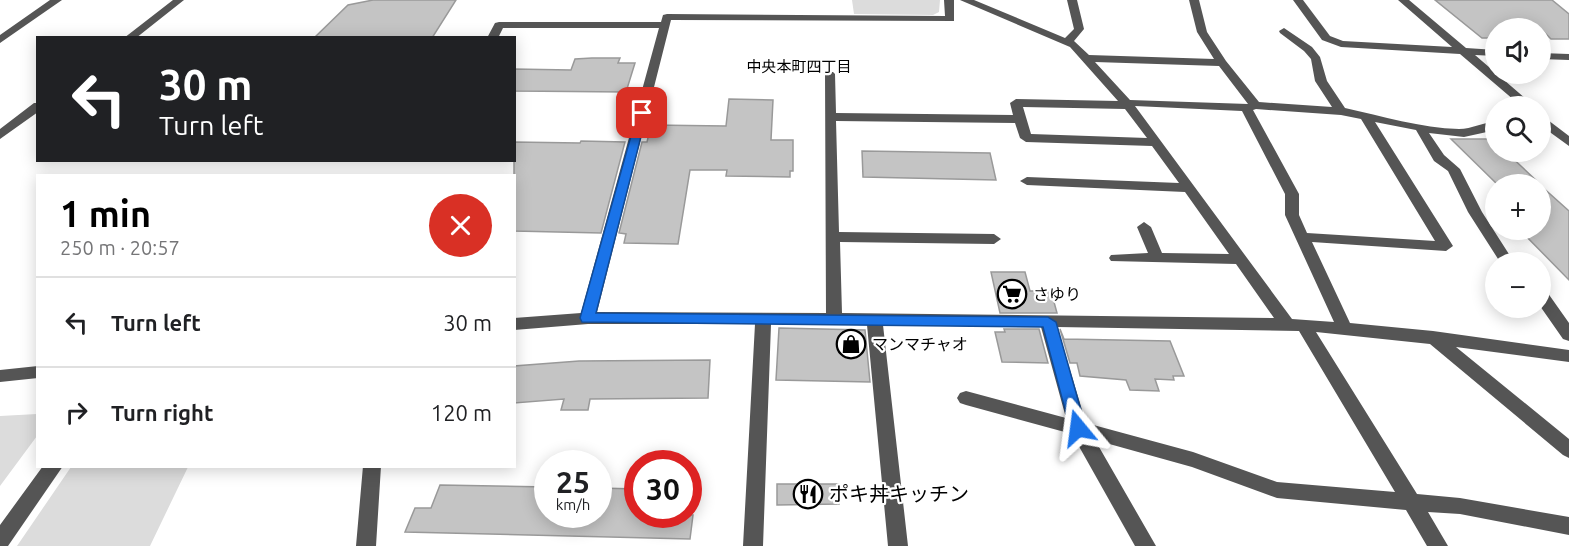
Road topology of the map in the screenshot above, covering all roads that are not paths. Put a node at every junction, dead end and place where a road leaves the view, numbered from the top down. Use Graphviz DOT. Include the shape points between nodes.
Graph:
graph roads {
  1 [pos="57,0"];
  2 [pos="178,0"];
  3 [pos="949,0"];
  4 [pos="1072,0"];
  5 [pos="1194,0"];
  6 [pos="1298,0"];
  7 [pos="1403,0"];
  8 [pos="971,1"];
  9 [pos="665,25"];
  10 [pos="0,28"];
  11 [pos="16,28"];
  12 [pos="1284,30"];
  13 [pos="132,36"];
  14 [pos="493,36"];
  15 [pos="0,40"];
  16 [pos="1068,41"];
  17 [pos="1463,52"];
  18 [pos="1485,53"];
  19 [pos="1551,56"];
  20 [pos="1569,57"];
  21 [pos="1086,58"];
  22 [pos="1222,63"];
  23 [pos="829,74"];
  24 [pos="1516,96"];
  25 [pos="1128,105"];
  26 [pos="1250,107"];
  27 [pos="36,108"];
  28 [pos="1341,111"];
  29 [pos="1365,116"];
  30 [pos="830,117"];
  31 [pos="1020,119"];
  32 [pos="1485,126"];
  33 [pos="1551,127"];
  34 [pos="1422,128"];
  35 [pos="1569,128"];
  36 [pos="1551,130"];
  37 [pos="0,135"];
  38 [pos="1156,142"];
  39 [pos="1569,142"];
  40 [pos="1027,181"];
  41 [pos="1189,188"];
  42 [pos="1144,227"];
  43 [pos="833,237"];
  44 [pos="1302,237"];
  45 [pos="994,239"];
  46 [pos="1500,252"];
  47 [pos="1116,258"];
  48 [pos="1157,258"];
  49 [pos="1242,259"];
  50 [pos="1551,309"];
  51 [pos="588,318"];
  52 [pos="763,318"];
  53 [pos="834,319"];
  54 [pos="874,320"];
  55 [pos="1048,322"];
  56 [pos="516,324"];
  57 [pos="1295,325"];
  58 [pos="1344,327"];
  59 [pos="1569,335"];
  60 [pos="1433,337"];
  61 [pos="1569,356"];
  62 [pos="36,372"];
  63 [pos="0,376"];
  64 [pos="966,398"];
  65 [pos="1078,428"];
  66 [pos="1569,450"];
  67 [pos="53,468"];
  68 [pos="372,468"];
  69 [pos="1413,504"];
  70 [pos="1569,526"];
  71 [pos="0,541"];
  72 [pos="366,546"];
  73 [pos="753,546"];
  74 [pos="898,546"];
  75 [pos="1146,546"];
  76 [pos="1438,546"];
  1 -- 11 [label="street"];
  2 -- 13 [label="street"];
  3 -- 9 [label="street" via="950,19 667,17"];
  4 -- 16 [label="street" via="1079,30"];
  5 -- 22 [label="street" via="1202,32"];
  6 -- 17 [label="street" via="1326,38 1341,44"];
  7 -- 17 [label="street"];
  8 -- 16 [label="street"];
  9 -- 14 [label="street" via="499,25"];
  9 -- 51 [label="street"];
  10 -- 11 [label="street"];
  11 -- 15 [label="street"];
  12 -- 28 [label="street" via="1316,59 1321,81"];
  16 -- 21 [label="street"];
  17 -- 18 [label="street"];
  17 -- 24 [label="street"];
  19 -- 20 [label="street"];
  21 -- 22 [label="street"];
  21 -- 25 [label="street"];
  22 -- 26 [label="street"];
  23 -- 30 [label="street"];
  25 -- 26 [label="street" via="1134,102"];
  25 -- 31 [label="street" via="1016,103"];
  25 -- 38 [label="street"];
  26 -- 28 [label="street"];
  26 -- 44 [label="street" via="1292,194 1292,215"];
  27 -- 37 [label="street"];
  28 -- 29 [label="street"];
  29 -- 34 [label="street"];
  29 -- 44 [label="street" via="1446,246"];
  30 -- 31 [label="street"];
  30 -- 43 [label="street"];
  31 -- 38 [label="street" via="1026,138"];
  32 -- 34 [label="street" via="1464,133"];
  33 -- 35 [label="street"];
  34 -- 46 [label="street" via="1439,158 1453,169 1474,212"];
  36 -- 39 [label="street"];
  38 -- 41 [label="street"];
  40 -- 41 [label="street"];
  41 -- 49 [label="street"];
  42 -- 48 [label="street"];
  43 -- 45 [label="street"];
  43 -- 53 [label="street"];
  44 -- 58 [label="street"];
  47 -- 48 [label="street"];
  48 -- 49 [label="street"];
  49 -- 57 [label="street"];
  50 -- 59 [label="street"];
  51 -- 52 [label="street"];
  51 -- 56 [label="street"];
  52 -- 53 [label="street"];
  52 -- 73 [label="street"];
  53 -- 54 [label="street"];
  54 -- 55 [label="street"];
  54 -- 74 [label="street"];
  55 -- 57 [label="street"];
  55 -- 65 [label="street"];
  57 -- 58 [label="street"];
  57 -- 69 [label="street"];
  58 -- 60 [label="street"];
  60 -- 61 [label="street"];
  60 -- 66 [label="street"];
  62 -- 63 [label="street"];
  64 -- 65 [label="street"];
  65 -- 69 [label="street" via="1193,460 1277,490"];
  65 -- 75 [label="street"];
  67 -- 71 [label="street"];
  68 -- 72 [label="street"];
  69 -- 70 [label="street" via="1460,507"];
  69 -- 76 [label="street"];
}
